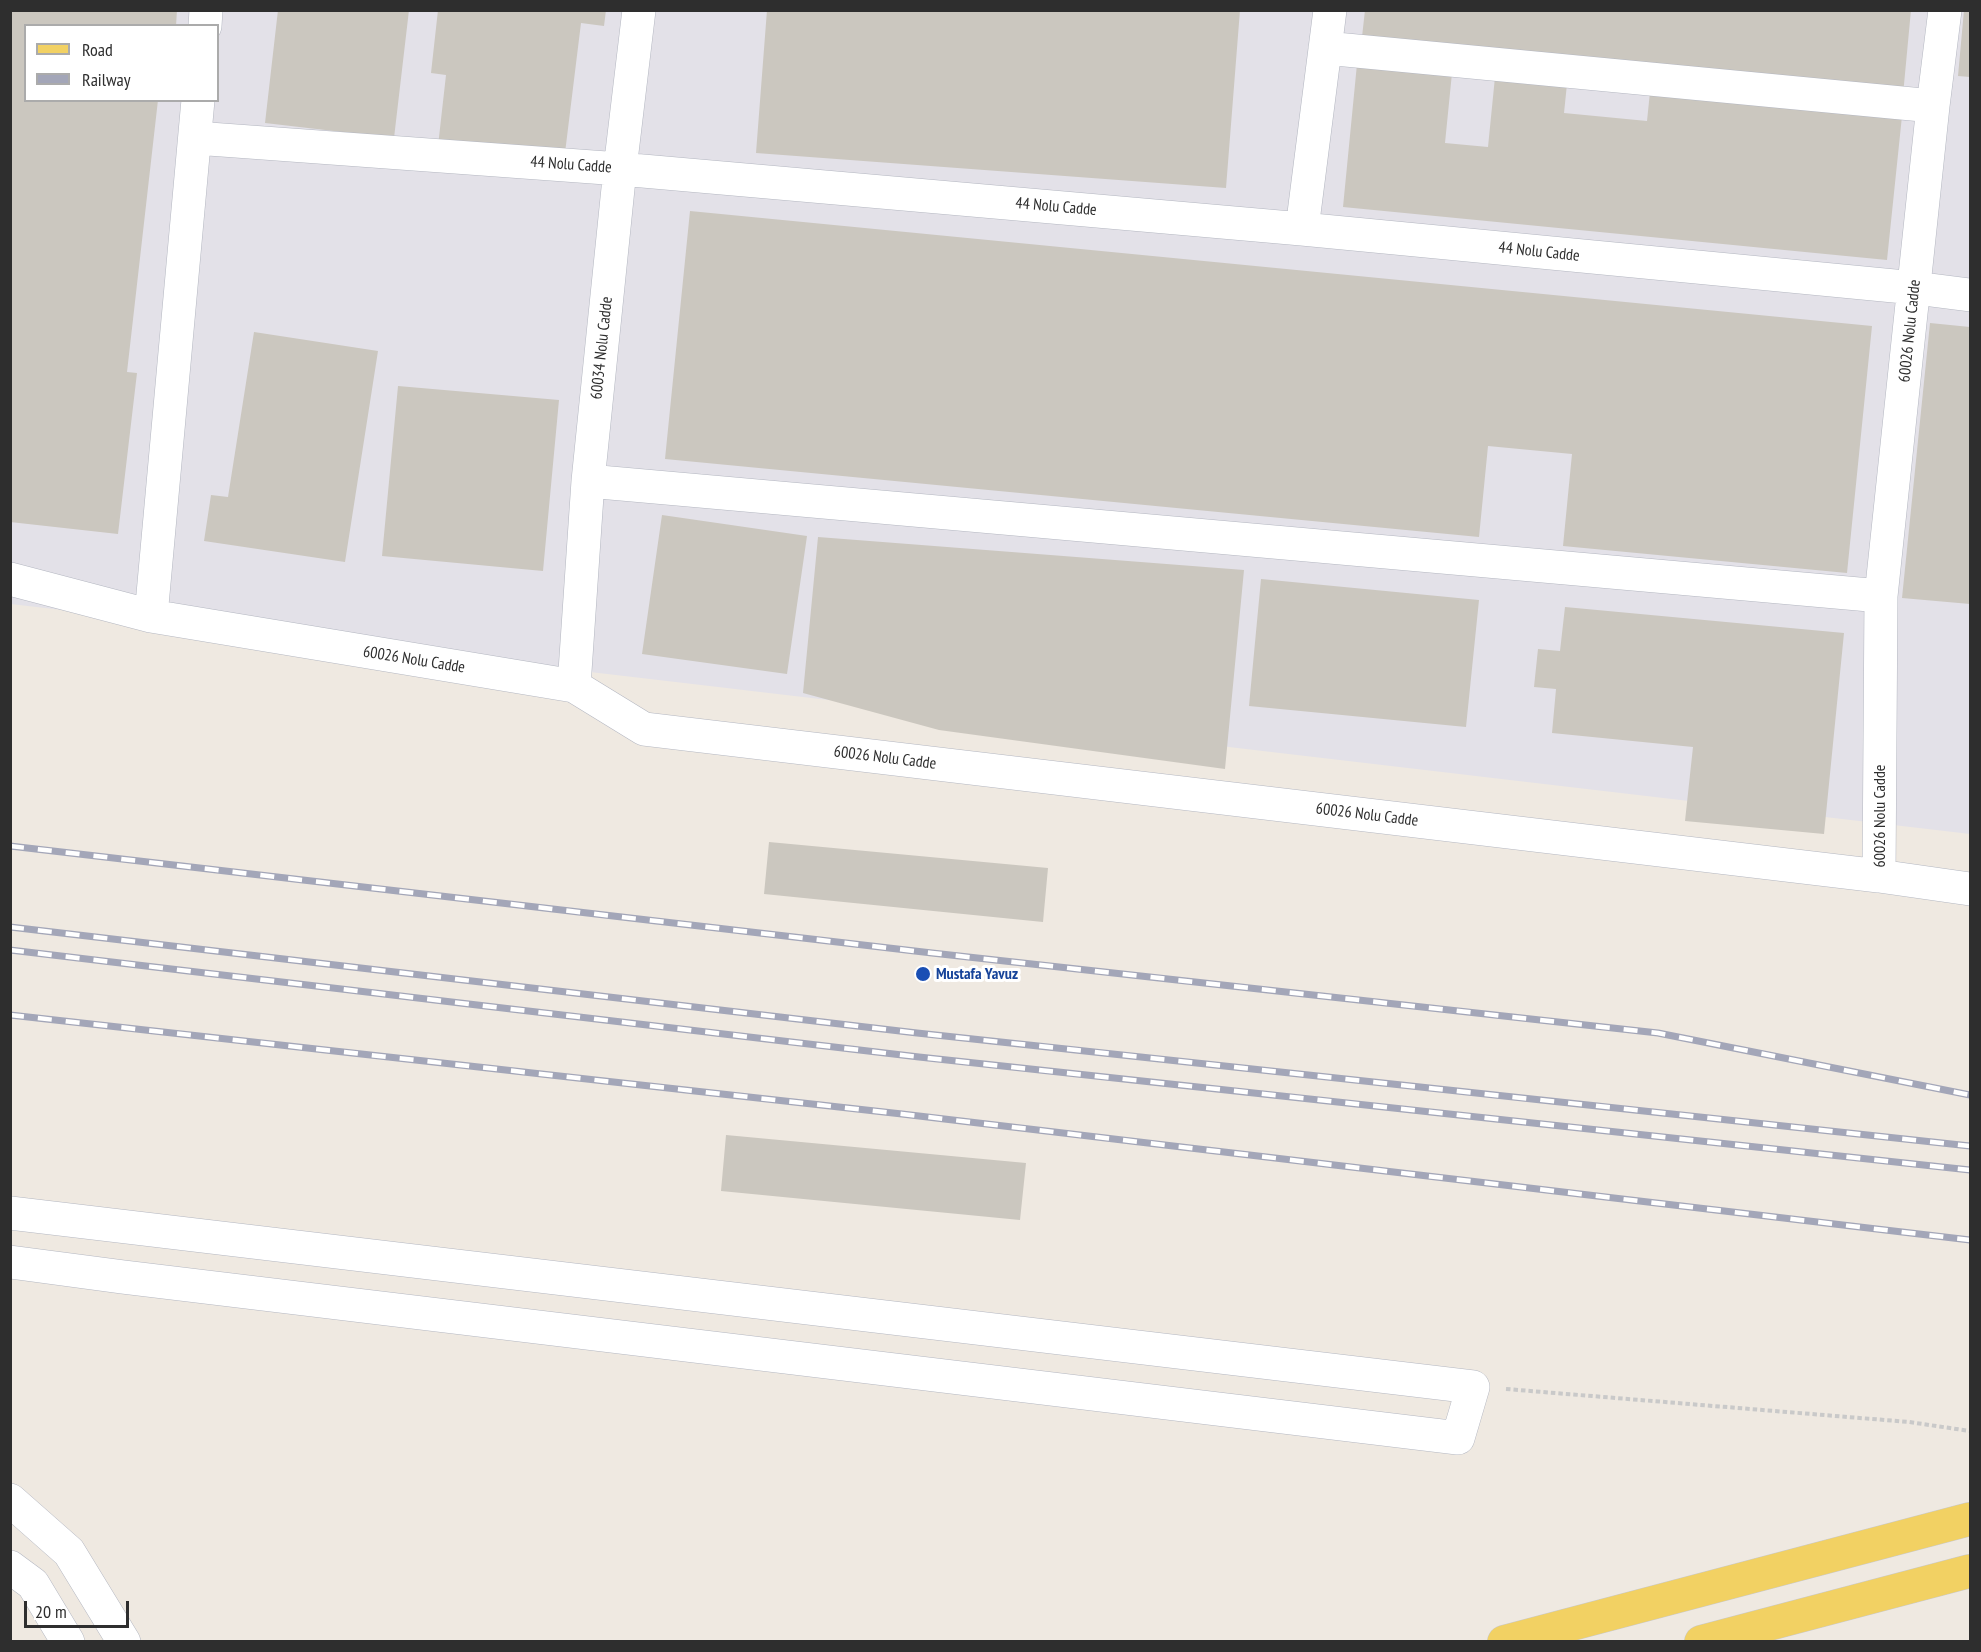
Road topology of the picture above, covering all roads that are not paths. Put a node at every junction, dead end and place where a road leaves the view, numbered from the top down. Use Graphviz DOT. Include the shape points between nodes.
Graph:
graph roads {
  1 [pos="639,10"];
  2 [pos="1330,10"];
  3 [pos="1945,10"];
  4 [pos="1325,48"];
  5 [pos="198,102"];
  6 [pos="1933,106"];
  7 [pos="195,138"];
  8 [pos="620,169"];
  9 [pos="1302,229"];
  10 [pos="1915,288"];
  11 [pos="1971,295"];
  12 [pos="588,482"];
  13 [pos="10,579"];
  14 [pos="1881,596"];
  15 [pos="151,616"];
  16 [pos="574,687"];
  17 [pos="1880,876"];
  18 [pos="1971,888"];
  19 [pos="10,1213"];
  20 [pos="10,1262"];
  21 [pos="10,1500"];
  22 [pos="1971,1520"];
  23 [pos="10,1566"];
  24 [pos="1971,1571"];
  25 [pos="68,1641"];
  26 [pos="124,1641"];
  27 [pos="1504,1641"];
  28 [pos="1701,1641"];
  1 -- 8 [label="street, 60034 Nolu Cadde"];
  2 -- 4 [label="street"];
  3 -- 6 [label="street, 60026 Nolu Cadde"];
  4 -- 6 [label="street"];
  4 -- 9 [label="street"];
  5 -- 7 [label="street"];
  6 -- 10 [label="street, 60026 Nolu Cadde"];
  7 -- 8 [label="street, 44 Nolu Cadde"];
  7 -- 15 [label="street"];
  8 -- 9 [label="street, 44 Nolu Cadde"];
  8 -- 12 [label="street, 60034 Nolu Cadde"];
  9 -- 10 [label="street, 44 Nolu Cadde"];
  10 -- 11 [label="street, 44 Nolu Cadde"];
  10 -- 14 [label="street, 60026 Nolu Cadde"];
  12 -- 14 [label="street"];
  12 -- 16 [label="street, 60034 Nolu Cadde"];
  13 -- 15 [label="street, 60026 Nolu Cadde"];
  14 -- 17 [label="street, 60026 Nolu Cadde"];
  15 -- 16 [label="street, 60026 Nolu Cadde"];
  16 -- 17 [label="street, 60026 Nolu Cadde" via="644,729"];
  17 -- 18 [label="street"];
  19 -- 20 [label="street" via="1473,1386 1458,1438"];
  21 -- 26 [label="street" via="69,1551"];
  22 -- 27 [label="main road"];
  23 -- 25 [label="street" via="33,1584"];
  24 -- 28 [label="main road"];
}
